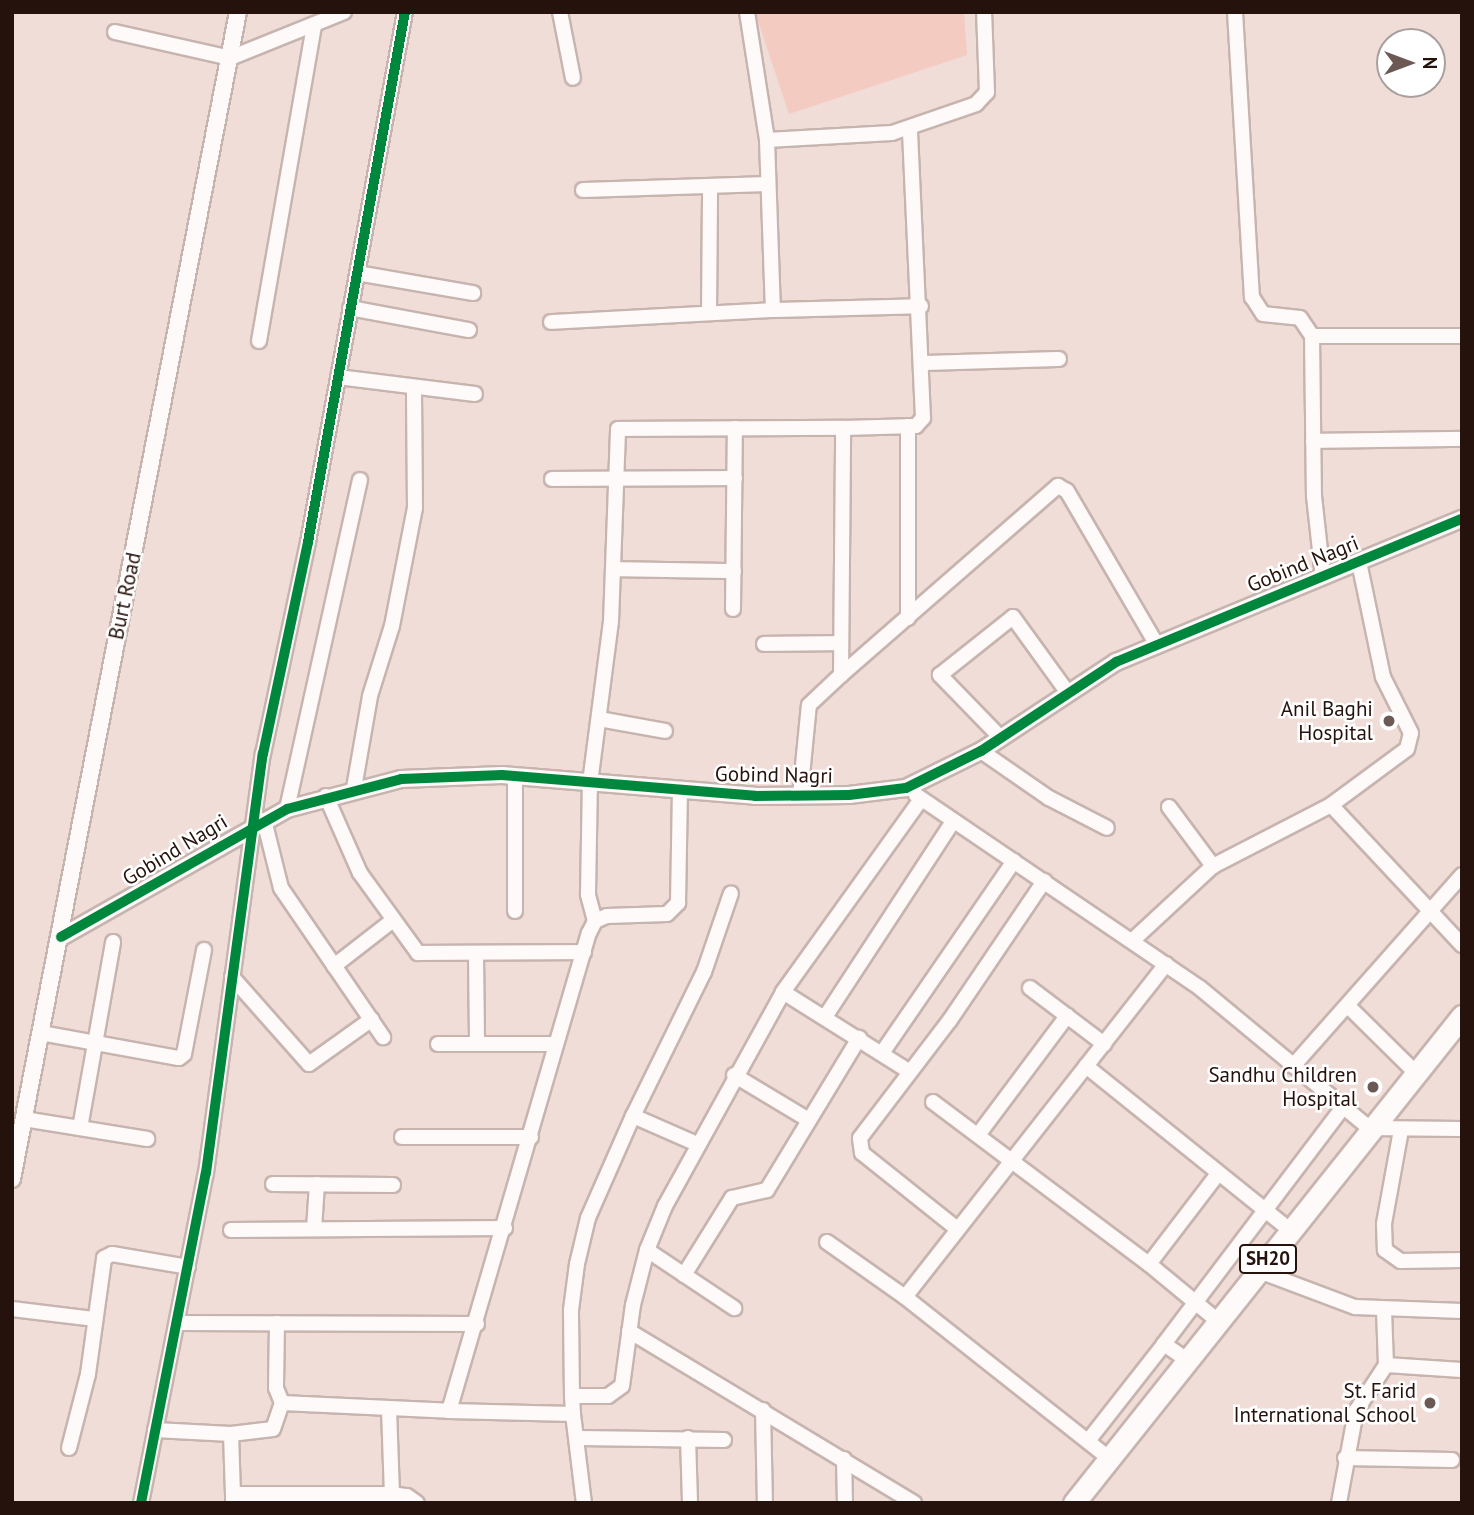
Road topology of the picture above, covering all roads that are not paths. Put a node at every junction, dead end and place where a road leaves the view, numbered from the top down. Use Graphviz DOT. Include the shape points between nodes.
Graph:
graph roads {
  1 [pos="238,12"];
  2 [pos="344,12"];
  3 [pos="405,12"];
  4 [pos="560,12"];
  5 [pos="747,12"];
  6 [pos="984,12"];
  7 [pos="1236,12"];
  8 [pos="314,25"];
  9 [pos="115,32"];
  10 [pos="230,58"];
  11 [pos="573,78"];
  12 [pos="910,128"];
  13 [pos="767,140"];
  14 [pos="768,184"];
  15 [pos="710,186"];
  16 [pos="583,190"];
  17 [pos="357,273"];
  18 [pos="473,293"];
  19 [pos="921,306"];
  20 [pos="351,308"];
  21 [pos="773,310"];
  22 [pos="709,313"];
  23 [pos="551,322"];
  24 [pos="469,330"];
  25 [pos="1312,335"];
  26 [pos="1462,335"];
  27 [pos="259,341"];
  28 [pos="1059,359"];
  29 [pos="924,363"];
  30 [pos="338,377"];
  31 [pos="414,387"];
  32 [pos="475,394"];
  33 [pos="908,426"];
  34 [pos="735,428"];
  35 [pos="843,428"];
  36 [pos="1462,439"];
  37 [pos="1313,441"];
  38 [pos="615,477"];
  39 [pos="735,478"];
  40 [pos="551,479"];
  41 [pos="360,480"];
  42 [pos="1462,519"];
  43 [pos="1359,562"];
  44 [pos="614,569"];
  45 [pos="734,571"];
  46 [pos="1323,577"];
  47 [pos="733,609"];
  48 [pos="908,618"];
  49 [pos="841,643"];
  50 [pos="764,644"];
  51 [pos="1157,645"];
  52 [pos="841,675"];
  53 [pos="1068,693"];
  54 [pos="599,719"];
  55 [pos="665,731"];
  56 [pos="1000,738"];
  57 [pos="981,751"];
  58 [pos="515,776"];
  59 [pos="590,783"];
  60 [pos="906,788"];
  61 [pos="354,789"];
  62 [pos="680,792"];
  63 [pos="326,796"];
  64 [pos="800,796"];
  65 [pos="921,799"];
  66 [pos="1331,805"];
  67 [pos="1169,807"];
  68 [pos="287,809"];
  69 [pos="258,823"];
  70 [pos="952,823"];
  71 [pos="1107,828"];
  72 [pos="1014,861"];
  73 [pos="1213,866"];
  74 [pos="1462,874"];
  75 [pos="1044,881"];
  76 [pos="731,893"];
  77 [pos="515,911"];
  78 [pos="1430,913"];
  79 [pos="393,920"];
  80 [pos="595,921"];
  81 [pos="61,937"];
  82 [pos="1133,940"];
  83 [pos="113,943"];
  84 [pos="1462,945"];
  85 [pos="204,950"];
  86 [pos="584,952"];
  87 [pos="476,956"];
  88 [pos="1166,964"];
  89 [pos="334,966"];
  90 [pos="232,977"];
  91 [pos="1030,988"];
  92 [pos="783,992"];
  93 [pos="1348,1006"];
  94 [pos="1067,1016"];
  95 [pos="1462,1016"];
  96 [pos="825,1017"];
  97 [pos="372,1018"];
  98 [pos="41,1033"];
  99 [pos="383,1037"];
  100 [pos="859,1038"];
  101 [pos="94,1043"];
  102 [pos="438,1044"];
  103 [pos="477,1044"];
  104 [pos="555,1044"];
  105 [pos="1104,1044"];
  106 [pos="882,1053"];
  107 [pos="1086,1066"];
  108 [pos="1293,1066"];
  109 [pos="910,1072"];
  110 [pos="1415,1072"];
  111 [pos="734,1076"];
  112 [pos="933,1102"];
  113 [pos="1343,1107"];
  114 [pos="634,1116"];
  115 [pos="24,1119"];
  116 [pos="809,1120"];
  117 [pos="80,1128"];
  118 [pos="1369,1128"];
  119 [pos="1461,1129"];
  120 [pos="1401,1130"];
  121 [pos="978,1135"];
  122 [pos="402,1137"];
  123 [pos="531,1137"];
  124 [pos="147,1139"];
  125 [pos="697,1143"];
  126 [pos="1012,1160"];
  127 [pos="1217,1175"];
  128 [pos="12,1179"];
  129 [pos="273,1184"];
  130 [pos="317,1184"];
  131 [pos="393,1185"];
  132 [pos="1266,1211"];
  133 [pos="505,1228"];
  134 [pos="956,1228"];
  135 [pos="314,1229"];
  136 [pos="231,1230"];
  137 [pos="1290,1230"];
  138 [pos="827,1242"];
  139 [pos="647,1251"];
  140 [pos="1462,1260"];
  141 [pos="1149,1264"];
  142 [pos="188,1267"];
  143 [pos="1259,1272"];
  144 [pos="684,1275"];
  145 [pos="905,1297"];
  146 [pos="1197,1302"];
  147 [pos="734,1308"];
  148 [pos="12,1309"];
  149 [pos="1384,1310"];
  150 [pos="1462,1311"];
  151 [pos="95,1319"];
  152 [pos="1219,1322"];
  153 [pos="178,1323"];
  154 [pos="277,1323"];
  155 [pos="477,1324"];
  156 [pos="629,1331"];
  157 [pos="1164,1344"];
  158 [pos="1187,1360"];
  159 [pos="1387,1365"];
  160 [pos="1462,1370"];
  161 [pos="572,1396"];
  162 [pos="282,1403"];
  163 [pos="389,1409"];
  164 [pos="763,1410"];
  165 [pos="449,1411"];
  166 [pos="573,1413"];
  167 [pos="155,1430"];
  168 [pos="231,1434"];
  169 [pos="579,1438"];
  170 [pos="688,1438"];
  171 [pos="724,1440"];
  172 [pos="1088,1441"];
  173 [pos="69,1448"];
  174 [pos="1109,1458"];
  175 [pos="1345,1458"];
  176 [pos="844,1459"];
  177 [pos="1452,1460"];
  178 [pos="392,1494"];
  179 [pos="233,1499"];
  180 [pos="141,1503"];
  181 [pos="417,1503"];
  182 [pos="584,1503"];
  183 [pos="690,1503"];
  184 [pos="765,1503"];
  185 [pos="845,1503"];
  186 [pos="914,1503"];
  187 [pos="1074,1503"];
  188 [pos="1339,1503"];
  1 -- 10 [label="street, Burt Road"];
  2 -- 8 [label="street"];
  3 -- 17 [label="street"];
  4 -- 11 [label="street"];
  5 -- 13 [label="street"];
  6 -- 12 [label="street" via="984,99"];
  7 -- 25 [label="street" via="1252,297 1263,314 1300,318"];
  8 -- 10 [label="street"];
  8 -- 27 [label="street"];
  9 -- 10 [label="street"];
  10 -- 81 [label="street, Burt Road"];
  12 -- 13 [label="street" via="866,136"];
  12 -- 19 [label="street"];
  13 -- 14 [label="street"];
  14 -- 15 [label="street"];
  14 -- 21 [label="street"];
  15 -- 16 [label="street"];
  15 -- 22 [label="street"];
  17 -- 18 [label="street"];
  17 -- 20 [label="street"];
  19 -- 21 [label="street"];
  19 -- 29 [label="street"];
  20 -- 24 [label="street"];
  20 -- 30 [label="street"];
  21 -- 22 [label="street"];
  22 -- 23 [label="street"];
  25 -- 26 [label="street"];
  25 -- 37 [label="street"];
  28 -- 29 [label="street"];
  29 -- 33 [label="street" via="923,418"];
  30 -- 31 [label="street"];
  30 -- 69 [label="street"];
  31 -- 32 [label="street"];
  31 -- 61 [label="street" via="415,497 410,542 392,626 370,696"];
  33 -- 35 [label="street"];
  33 -- 48 [label="street"];
  34 -- 35 [label="street"];
  34 -- 38 [label="street" via="618,429"];
  34 -- 39 [label="street"];
  35 -- 49 [label="street"];
  36 -- 37 [label="street"];
  37 -- 46 [label="street"];
  38 -- 39 [label="street"];
  38 -- 40 [label="street"];
  38 -- 44 [label="street"];
  39 -- 45 [label="street"];
  41 -- 68 [label="street"];
  42 -- 43 [label="street, Gobind Nagri"];
  43 -- 46 [label="street, Gobind Nagri"];
  43 -- 66 [label="street" via="1383,677 1411,741 1381,770"];
  44 -- 45 [label="street"];
  44 -- 54 [label="street"];
  45 -- 47 [label="street"];
  46 -- 51 [label="street, Gobind Nagri"];
  48 -- 51 [label="street" via="1058,486 1067,491"];
  48 -- 52 [label="street"];
  49 -- 50 [label="street"];
  49 -- 52 [label="street"];
  51 -- 53 [label="street, Gobind Nagri" via="1116,662"];
  52 -- 64 [label="street" via="809,705"];
  53 -- 56 [label="street, Gobind Nagri"];
  53 -- 56 [label="street" via="1013,617 940,675"];
  54 -- 55 [label="street"];
  54 -- 59 [label="street"];
  56 -- 57 [label="street, Gobind Nagri"];
  57 -- 60 [label="street, Gobind Nagri"];
  57 -- 71 [label="street" via="1040,792"];
  58 -- 59 [label="street, Gobind Nagri"];
  58 -- 61 [label="street, Gobind Nagri" via="447,775"];
  58 -- 77 [label="street"];
  59 -- 62 [label="street, Gobind Nagri"];
  59 -- 80 [label="street" via="588,894"];
  60 -- 64 [label="street, Gobind Nagri"];
  60 -- 65 [label="street"];
  61 -- 63 [label="street, Gobind Nagri"];
  62 -- 64 [label="street, Gobind Nagri"];
  62 -- 80 [label="street" via="674,911"];
  63 -- 68 [label="street, Gobind Nagri"];
  63 -- 79 [label="street" via="360,873"];
  65 -- 70 [label="street"];
  65 -- 92 [label="street"];
  66 -- 73 [label="street"];
  66 -- 78 [label="street"];
  67 -- 73 [label="street"];
  68 -- 69 [label="street, Gobind Nagri"];
  69 -- 81 [label="street, Gobind Nagri"];
  69 -- 89 [label="street" via="281,888"];
  69 -- 90 [label="street"];
  70 -- 72 [label="street"];
  70 -- 96 [label="street"];
  72 -- 75 [label="street"];
  72 -- 106 [label="street"];
  73 -- 82 [label="street"];
  74 -- 78 [label="street"];
  75 -- 82 [label="street"];
  75 -- 109 [label="street"];
  76 -- 114 [label="street" via="704,972"];
  78 -- 84 [label="street"];
  78 -- 93 [label="street"];
  79 -- 87 [label="street" via="418,953"];
  79 -- 89 [label="street"];
  80 -- 86 [label="street"];
  81 -- 98 [label="street, Burt Road"];
  82 -- 88 [label="street"];
  83 -- 101 [label="street"];
  85 -- 101 [label="street" via="184,1054 173,1059"];
  86 -- 87 [label="street"];
  86 -- 104 [label="street"];
  87 -- 103 [label="street"];
  88 -- 105 [label="street"];
  88 -- 108 [label="street"];
  89 -- 97 [label="street"];
  90 -- 97 [label="street" via="309,1064"];
  90 -- 142 [label="street" via="206,1173"];
  91 -- 94 [label="street"];
  92 -- 96 [label="street"];
  92 -- 111 [label="street"];
  93 -- 108 [label="street"];
  93 -- 110 [label="street"];
  94 -- 105 [label="street"];
  94 -- 121 [label="street"];
  95 -- 110 [label="main road, SH20"];
  96 -- 100 [label="street"];
  97 -- 99 [label="street"];
  98 -- 101 [label="street"];
  98 -- 115 [label="street, Burt Road"];
  100 -- 106 [label="street"];
  100 -- 116 [label="street"];
  101 -- 117 [label="street"];
  102 -- 103 [label="street"];
  103 -- 104 [label="street"];
  104 -- 123 [label="street"];
  105 -- 107 [label="street"];
  106 -- 109 [label="street"];
  107 -- 126 [label="street"];
  107 -- 127 [label="street"];
  108 -- 113 [label="street"];
  109 -- 134 [label="street" via="859,1145 885,1173"];
  110 -- 118 [label="main road, SH20"];
  111 -- 116 [label="street"];
  111 -- 125 [label="street"];
  112 -- 121 [label="street"];
  113 -- 118 [label="street"];
  113 -- 132 [label="street"];
  114 -- 125 [label="street"];
  114 -- 161 [label="street" via="588,1218 577,1264 571,1310"];
  115 -- 117 [label="street"];
  115 -- 128 [label="street, Burt Road"];
  116 -- 144 [label="street" via="767,1190 732,1198"];
  117 -- 124 [label="street"];
  118 -- 120 [label="street"];
  118 -- 137 [label="main road, SH20"];
  119 -- 120 [label="street"];
  120 -- 140 [label="street" via="1384,1224 1385,1250 1401,1261"];
  121 -- 126 [label="street"];
  122 -- 123 [label="street"];
  123 -- 133 [label="street"];
  125 -- 139 [label="street"];
  126 -- 134 [label="street"];
  126 -- 141 [label="street"];
  127 -- 132 [label="street"];
  127 -- 141 [label="street"];
  129 -- 130 [label="street"];
  130 -- 131 [label="street"];
  130 -- 135 [label="street"];
  132 -- 137 [label="street"];
  132 -- 146 [label="street"];
  133 -- 135 [label="street"];
  133 -- 155 [label="street"];
  134 -- 145 [label="street"];
  135 -- 136 [label="street"];
  137 -- 143 [label="main road, SH20"];
  138 -- 145 [label="street"];
  139 -- 144 [label="street"];
  139 -- 156 [label="street"];
  141 -- 146 [label="street"];
  142 -- 151 [label="street" via="107,1254"];
  142 -- 153 [label="street"];
  143 -- 149 [label="street" via="1325,1299"];
  143 -- 152 [label="main road, SH20"];
  144 -- 147 [label="street"];
  145 -- 172 [label="street"];
  146 -- 152 [label="street"];
  146 -- 157 [label="street"];
  148 -- 151 [label="street"];
  149 -- 150 [label="street"];
  149 -- 159 [label="street"];
  151 -- 173 [label="street" via="88,1374"];
  152 -- 158 [label="main road, SH20"];
  153 -- 154 [label="street"];
  153 -- 167 [label="street"];
  154 -- 155 [label="street"];
  154 -- 162 [label="street" via="276,1388"];
  155 -- 165 [label="street"];
  156 -- 161 [label="street" via="622,1386 617,1393"];
  156 -- 164 [label="street"];
  157 -- 158 [label="street"];
  157 -- 172 [label="street"];
  158 -- 174 [label="main road, SH20"];
  159 -- 160 [label="street"];
  159 -- 175 [label="street" via="1356,1411"];
  161 -- 166 [label="street"];
  162 -- 163 [label="street"];
  162 -- 168 [label="street" via="273,1430"];
  163 -- 165 [label="street"];
  163 -- 178 [label="street"];
  164 -- 176 [label="street"];
  164 -- 184 [label="street"];
  165 -- 166 [label="street"];
  166 -- 169 [label="street"];
  167 -- 168 [label="street"];
  167 -- 180 [label="street"];
  168 -- 179 [label="street"];
  169 -- 170 [label="street"];
  169 -- 182 [label="street"];
  170 -- 171 [label="street"];
  170 -- 183 [label="street"];
  172 -- 174 [label="street"];
  174 -- 187 [label="main road, SH20"];
  175 -- 177 [label="street"];
  175 -- 188 [label="street"];
  176 -- 185 [label="street"];
  176 -- 186 [label="street"];
  178 -- 179 [label="street"];
  178 -- 181 [label="street"];
}
